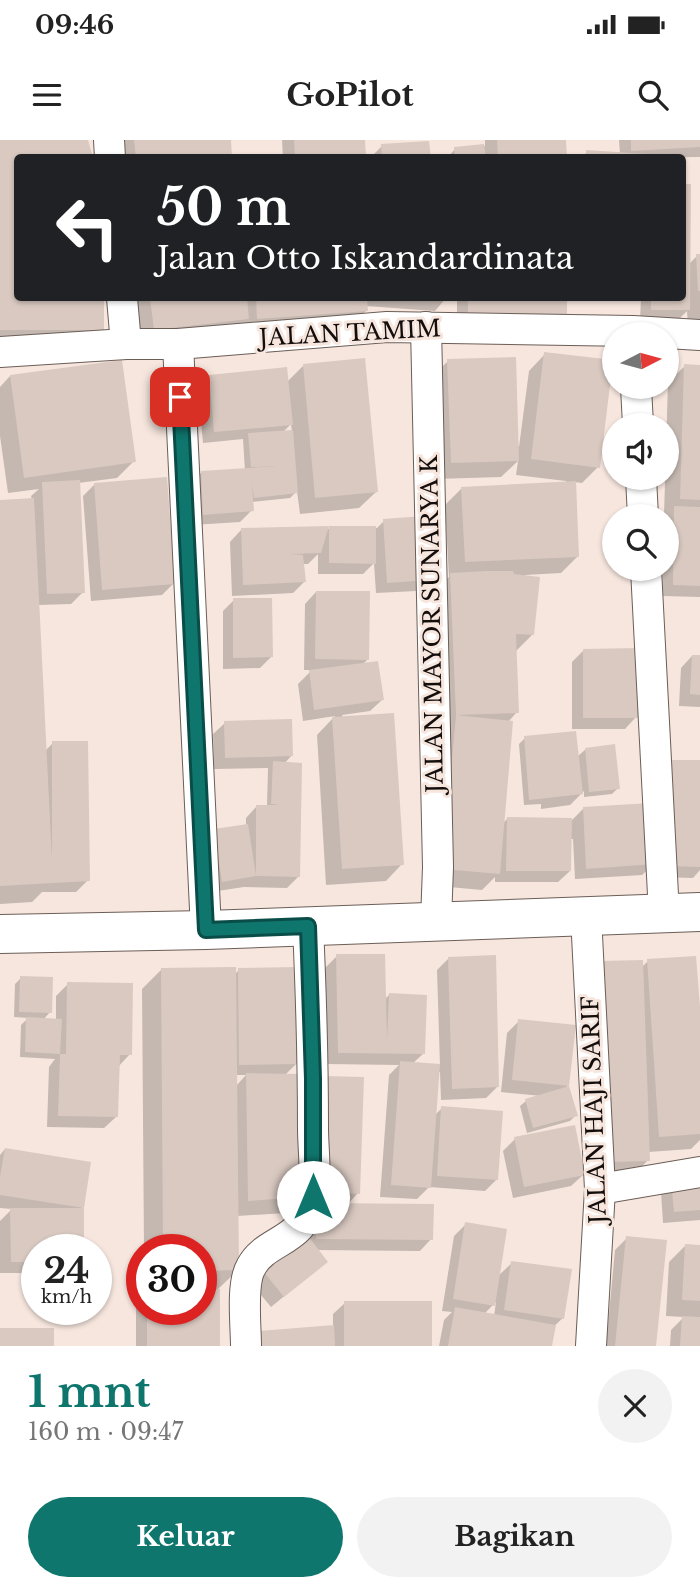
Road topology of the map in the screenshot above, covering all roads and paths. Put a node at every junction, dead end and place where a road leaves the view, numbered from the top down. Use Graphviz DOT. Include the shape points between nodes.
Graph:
graph roads {
  1 [pos="122,301"];
  2 [pos="425,327"];
  3 [pos="602,332"];
  4 [pos="679,334"];
  5 [pos="700,335"];
  6 [pos="126,344"];
  7 [pos="178,344"];
  8 [pos="0,352"];
  9 [pos="647,581"];
  10 [pos="682,913"];
  11 [pos="586,916"];
  12 [pos="436,921"];
  13 [pos="308,926"];
  14 [pos="206,930"];
  15 [pos="0,933"];
  16 [pos="700,1172"];
  17 [pos="600,1189"];
  18 [pos="246,1346"];
  19 [pos="591,1346"];
  1 -- 6 [label="street"];
  2 -- 3 [label="street, JALAN TAMIM"];
  2 -- 7 [label="street, JALAN TAMIM"];
  2 -- 12 [label="street, JALAN MAYOR SUNARYA K"];
  4 -- 5 [label="street, JALAN TAMIM"];
  6 -- 7 [label="street, JALAN TAMIM"];
  6 -- 8 [label="street, JALAN TAMIM"];
  7 -- 14 [label="street"];
  9 -- 10 [label="street"];
  10 -- 11 [label="main road"];
  11 -- 12 [label="main road"];
  11 -- 17 [label="street, JALAN HAJI SARIF"];
  12 -- 13 [label="main road"];
  13 -- 14 [label="main road"];
  13 -- 18 [label="street" via="313,1197 304,1222 250,1268"];
  14 -- 15 [label="main road"];
  16 -- 17 [label="street"];
  17 -- 19 [label="street, JALAN HAJI SARIF"];
}
